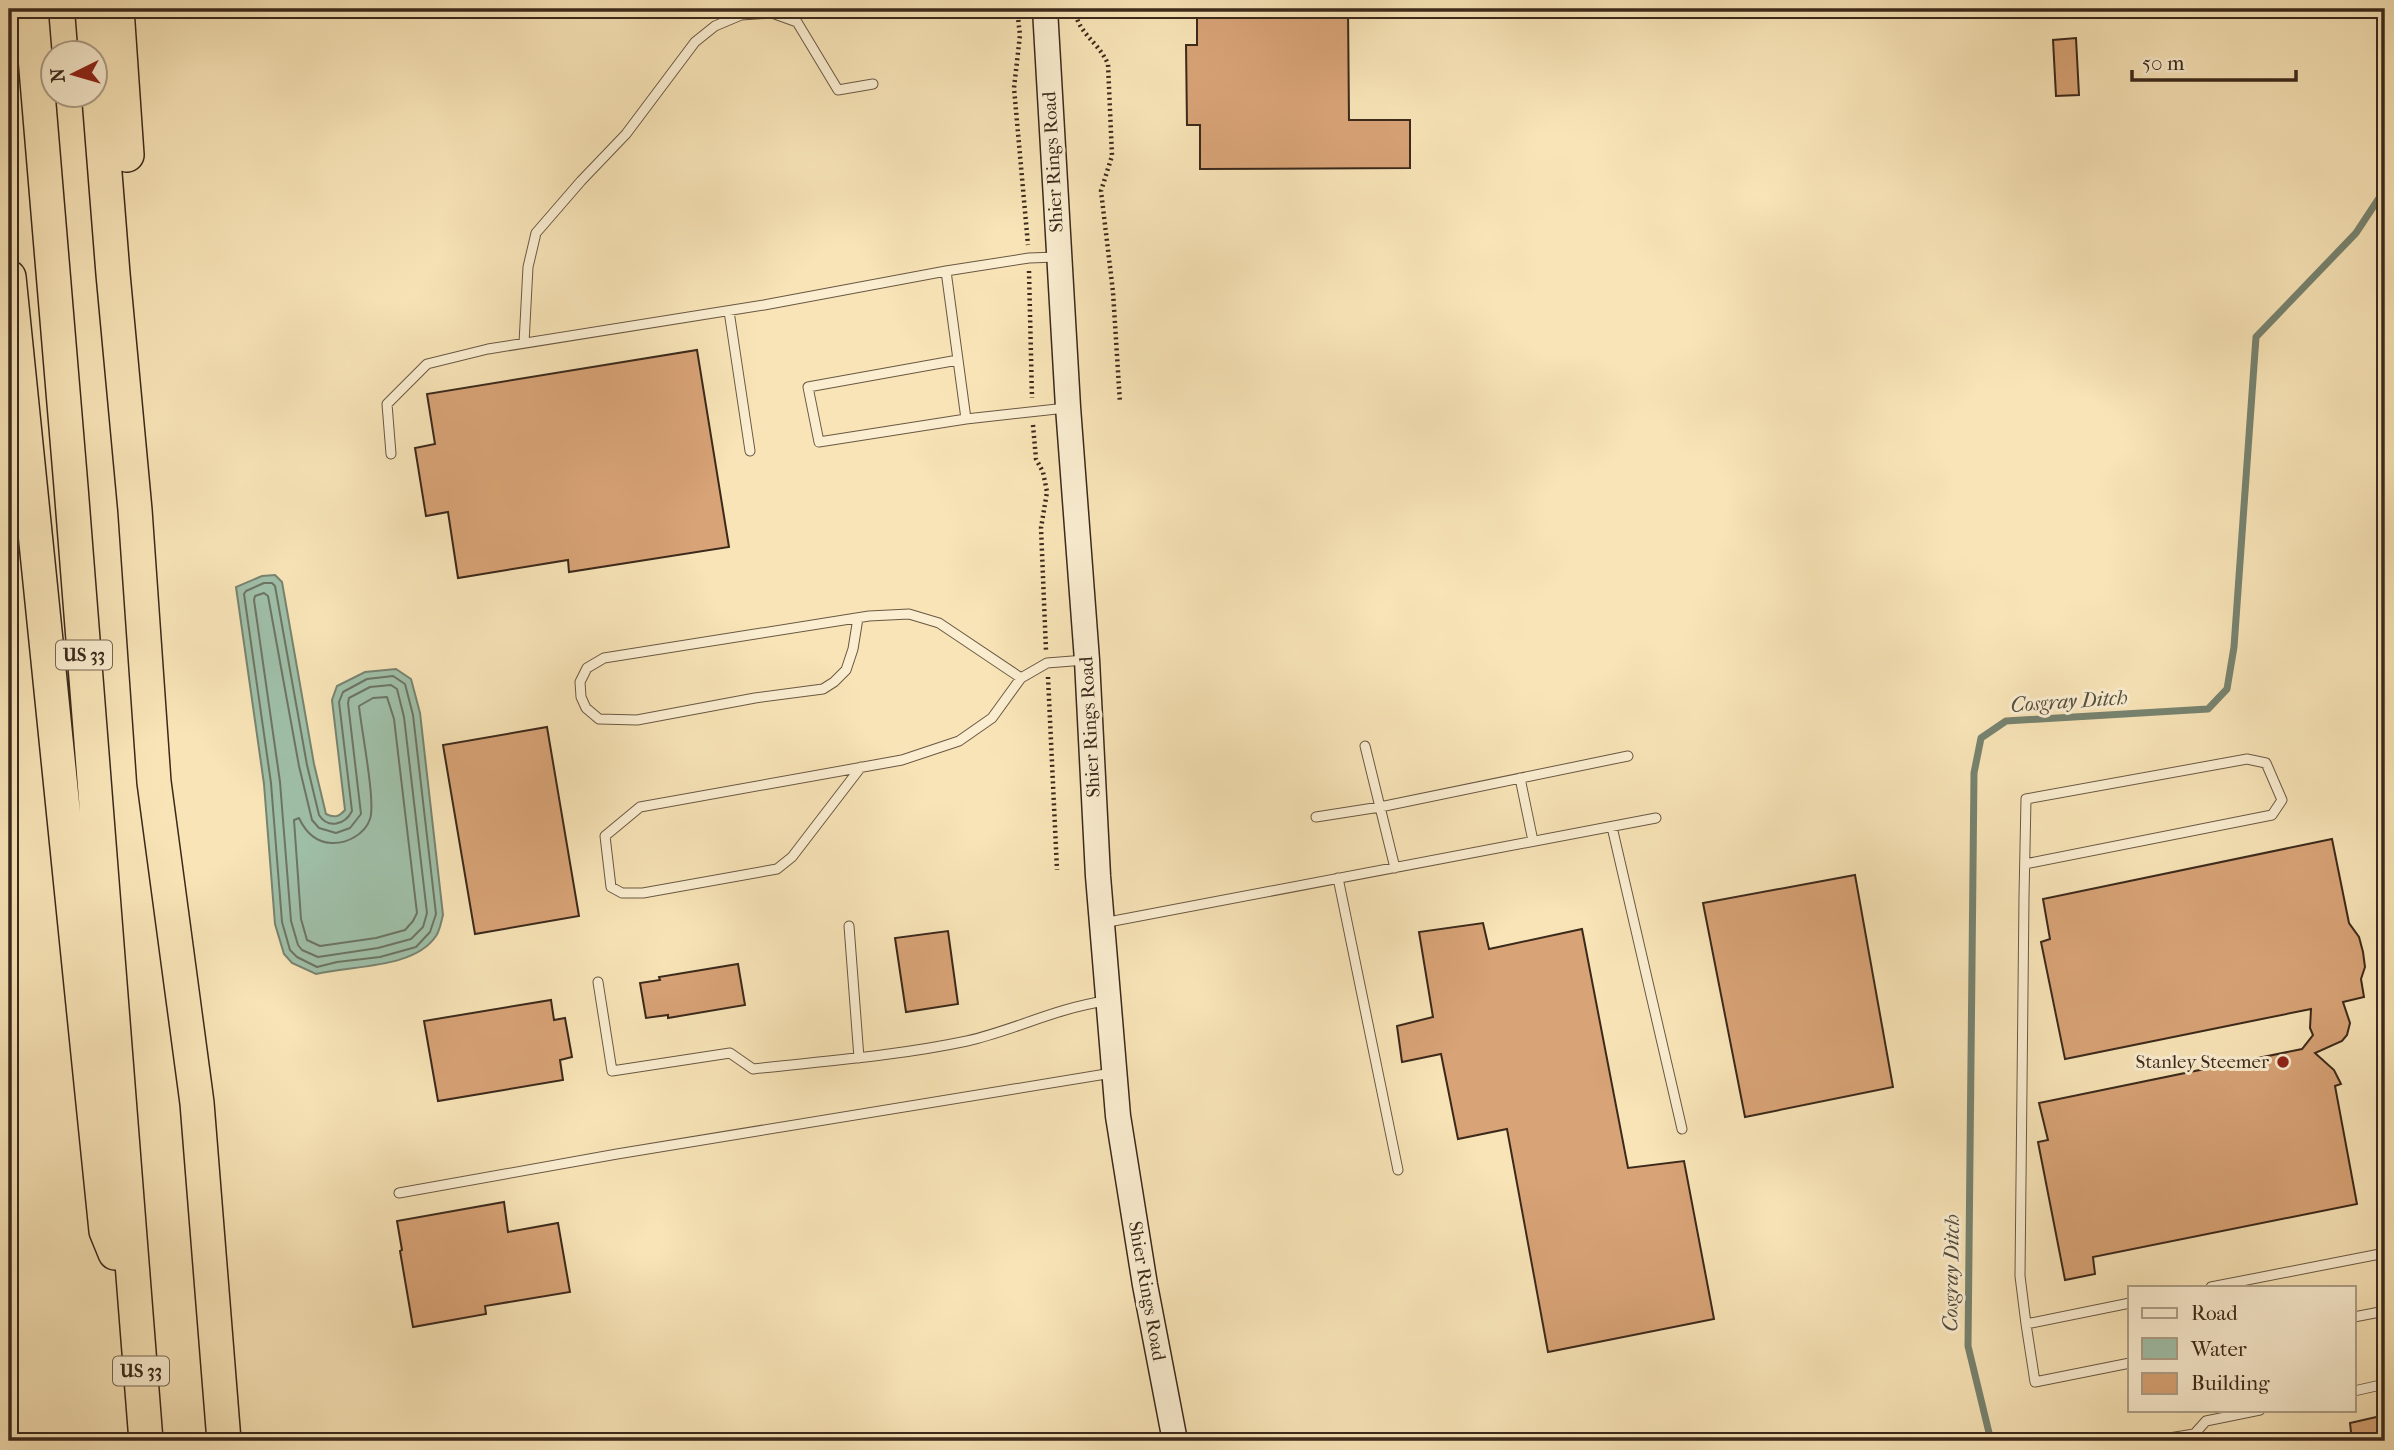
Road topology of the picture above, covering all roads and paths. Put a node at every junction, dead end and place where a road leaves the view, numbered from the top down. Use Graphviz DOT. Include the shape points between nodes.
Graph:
graph roads {
  1 [pos="31,9"];
  2 [pos="92,9"];
  3 [pos="117,9"];
  4 [pos="1017,9"];
  5 [pos="1045,9"];
  6 [pos="1075,9"];
  7 [pos="873,84"];
  8 [pos="1058,257"];
  9 [pos="1029,258"];
  10 [pos="946,271"];
  11 [pos="9,277"];
  12 [pos="729,311"];
  13 [pos="524,343"];
  14 [pos="958,360"];
  15 [pos="1120,403"];
  16 [pos="1068,407"];
  17 [pos="1032,410"];
  18 [pos="966,419"];
  19 [pos="127,429"];
  20 [pos="750,451"];
  21 [pos="391,454"];
  22 [pos="858,618"];
  23 [pos="1087,660"];
  24 [pos="1046,663"];
  25 [pos="1021,678"];
  26 [pos="1365,746"];
  27 [pos="1628,756"];
  28 [pos="861,768"];
  29 [pos="1520,778"];
  30 [pos="1380,807"];
  31 [pos="1316,817"];
  32 [pos="1656,818"];
  33 [pos="1612,827"];
  34 [pos="1533,841"];
  35 [pos="2025,864"];
  36 [pos="1395,868"];
  37 [pos="1057,870"];
  38 [pos="1338,878"];
  39 [pos="1102,923"];
  40 [pos="849,926"];
  41 [pos="598,982"];
  42 [pos="1108,1000"];
  43 [pos="859,1058"];
  44 [pos="1114,1072"];
  45 [pos="1682,1129"];
  46 [pos="1398,1170"];
  47 [pos="399,1193"];
  48 [pos="2385,1253"];
  49 [pos="2216,1286"];
  50 [pos="135,1301"];
  51 [pos="2128,1303"];
  52 [pos="2385,1311"];
  53 [pos="2356,1317"];
  54 [pos="2026,1324"];
  55 [pos="2128,1363"];
  56 [pos="2385,1384"];
  57 [pos="2356,1391"];
  58 [pos="2250,1412"];
  59 [pos="2195,1433"];
  60 [pos="146,1441"];
  61 [pos="224,1441"];
  62 [pos="1175,1441"];
  63 [pos="2151,1441"];
  64 [pos="2188,1441"];
  1 -- 50 [label="highway, US 33"];
  2 -- 19 [label="highway"];
  3 -- 19 [label="highway" via="139,337"];
  4 -- 9 [label="path" via="1020,35 1014,88"];
  5 -- 8 [label="main road, Shier Rings Road"];
  6 -- 15 [label="path" via="1077,22 1103,51 1108,64 1112,156 1101,191"];
  7 -- 13 [label="lane" via="838,90 797,22 772,13 741,15 715,26 695,42 626,134 536,233 528,267"];
  8 -- 9 [label="lane"];
  8 -- 16 [label="main road, Shier Rings Road"];
  9 -- 10 [label="lane"];
  9 -- 17 [label="path"];
  10 -- 12 [label="lane"];
  10 -- 14 [label="lane"];
  11 -- 50 [label="highway" via="106,1231"];
  12 -- 13 [label="lane"];
  12 -- 20 [label="lane"];
  13 -- 21 [label="lane" via="427,364 387,404"];
  14 -- 18 [label="lane"];
  14 -- 18 [label="lane" via="808,387 819,442"];
  16 -- 17 [label="lane"];
  16 -- 23 [label="main road, Shier Rings Road"];
  17 -- 18 [label="lane"];
  17 -- 24 [label="path" via="1036,459 1047,492 1041,528"];
  19 -- 61 [label="highway" via="154,782 197,1103"];
  22 -- 22 [label="lane" via="604,658 587,668 580,682 581,697 599,719 616,721 823,689 846,670"];
  22 -- 25 [label="lane" via="909,614 939,623"];
  23 -- 24 [label="lane"];
  23 -- 39 [label="main road, Shier Rings Road"];
  24 -- 25 [label="lane"];
  24 -- 37 [label="path"];
  25 -- 28 [label="lane" via="992,718 959,741"];
  26 -- 30 [label="lane"];
  27 -- 29 [label="lane"];
  28 -- 28 [label="lane" via="640,807 605,836 611,887 622,893 643,893 777,869 792,857"];
  29 -- 30 [label="lane"];
  29 -- 34 [label="lane"];
  30 -- 31 [label="lane"];
  30 -- 36 [label="lane"];
  32 -- 33 [label="lane"];
  33 -- 34 [label="lane"];
  33 -- 45 [label="lane"];
  34 -- 36 [label="lane"];
  35 -- 35 [label="lane" via="2026,799 2247,759 2266,764 2282,800 2272,815"];
  35 -- 54 [label="lane" via="2020,1276"];
  36 -- 38 [label="lane"];
  38 -- 39 [label="lane"];
  38 -- 46 [label="lane"];
  39 -- 42 [label="main road, Shier Rings Road"];
  40 -- 43 [label="lane"];
  41 -- 43 [label="lane" via="612,1071 730,1053 752,1069"];
  42 -- 43 [label="lane" via="1075,1005 968,1041"];
  42 -- 44 [label="main road, Shier Rings Road"];
  44 -- 47 [label="lane"];
  44 -- 62 [label="main road, Shier Rings Road" via="1145,1285"];
  48 -- 49 [label="lane"];
  50 -- 60 [label="highway, US 33"];
  51 -- 54 [label="lane"];
  52 -- 53 [label="lane"];
  54 -- 55 [label="lane" via="2035,1382"];
  56 -- 57 [label="lane"];
  58 -- 59 [label="lane" via="2206,1421"];
  59 -- 63 [label="lane"];
  59 -- 64 [label="lane"];
}
